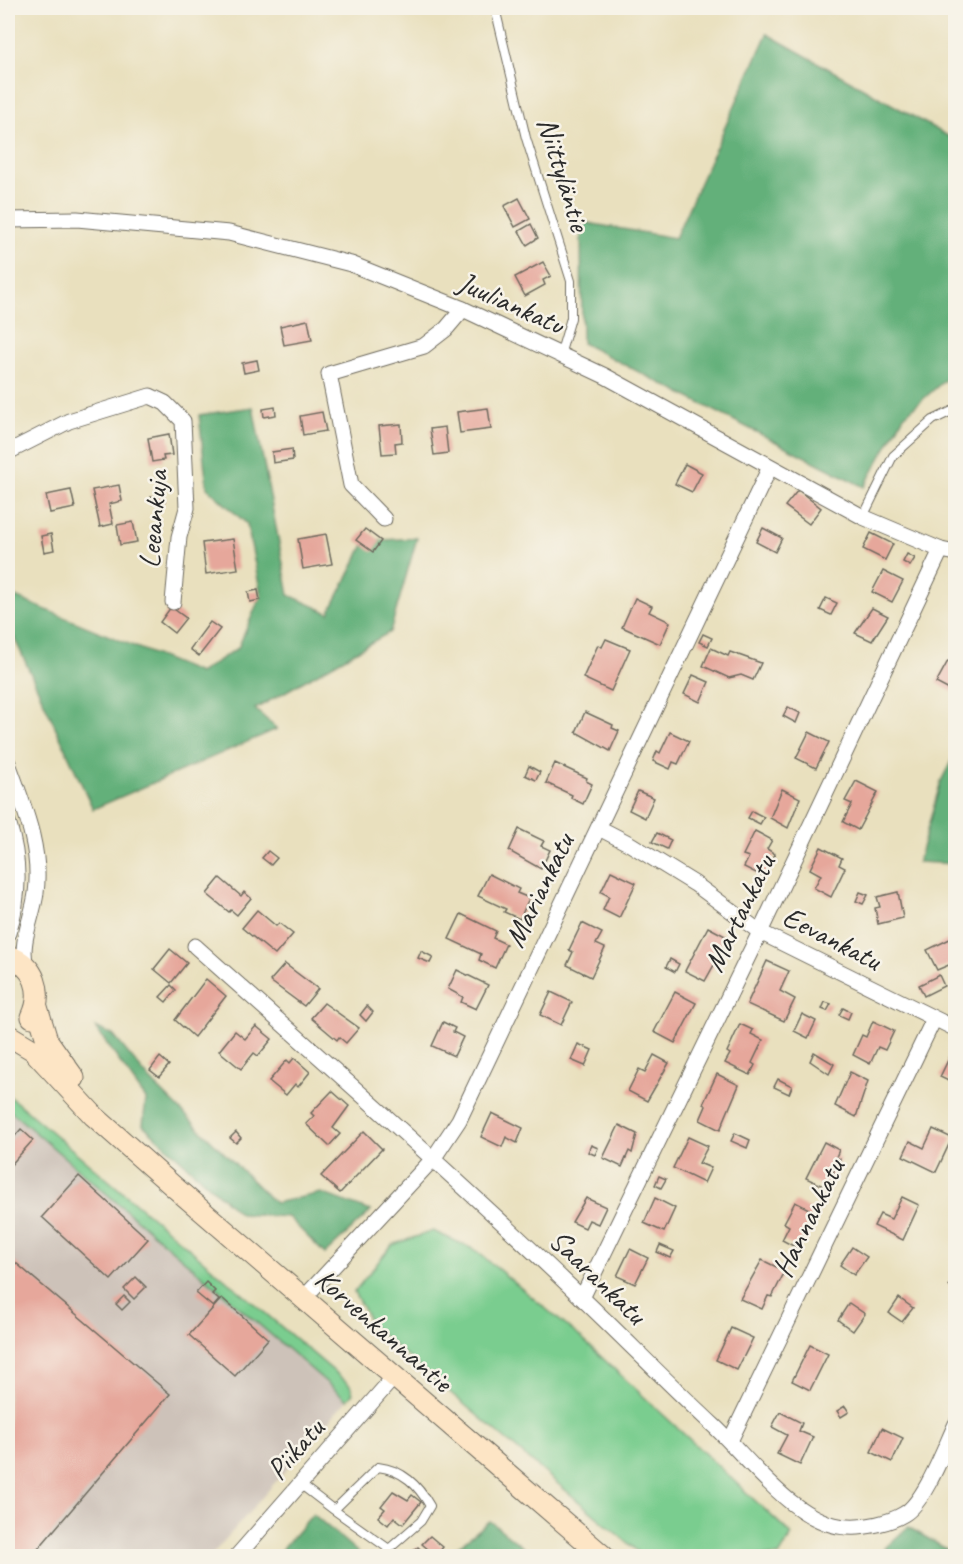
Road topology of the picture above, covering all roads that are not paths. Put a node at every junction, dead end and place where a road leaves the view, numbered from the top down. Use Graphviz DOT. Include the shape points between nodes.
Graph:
graph roads {
  1 [pos="495,8"];
  2 [pos="8,220"];
  3 [pos="463,309"];
  4 [pos="560,355"];
  5 [pos="956,409"];
  6 [pos="8,452"];
  7 [pos="770,467"];
  8 [pos="862,517"];
  9 [pos="384,519"];
  10 [pos="948,551"];
  11 [pos="173,602"];
  12 [pos="8,763"];
  13 [pos="8,822"];
  14 [pos="598,828"];
  15 [pos="760,932"];
  16 [pos="8,933"];
  17 [pos="195,946"];
  18 [pos="17,961"];
  19 [pos="37,1006"];
  20 [pos="934,1019"];
  21 [pos="956,1029"];
  22 [pos="8,1035"];
  23 [pos="130,1146"];
  24 [pos="433,1159"];
  25 [pos="582,1298"];
  26 [pos="303,1299"];
  27 [pos="393,1378"];
  28 [pos="956,1424"];
  29 [pos="730,1441"];
  30 [pos="300,1484"];
  31 [pos="334,1510"];
  32 [pos="237,1557"];
  33 [pos="603,1557"];
  1 -- 4 [label="lane, Niittyläntie" via="526,138 572,281 571,318"];
  2 -- 3 [label="street, Juuliankatu" via="77,219 229,232 351,264"];
  3 -- 4 [label="street, Juuliankatu"];
  3 -- 9 [label="street" via="424,346 329,374 351,485"];
  4 -- 7 [label="street, Juuliankatu"];
  5 -- 8 [label="lane" via="933,420 893,456"];
  6 -- 11 [label="street, Leeankuja" via="69,421 150,396 165,403 183,421 186,474 187,508 179,537"];
  7 -- 8 [label="street, Juuliankatu"];
  7 -- 14 [label="street, Mariankatu"];
  8 -- 10 [label="street, Juuliankatu"];
  10 -- 15 [label="street, Martankatu"];
  12 -- 18 [label="street" via="31,827 36,857 36,892 23,956"];
  13 -- 16 [label="street" via="17,878"];
  14 -- 15 [label="street, Eevankatu" via="695,884"];
  14 -- 24 [label="street, Mariankatu" via="459,1120"];
  15 -- 20 [label="street, Eevankatu"];
  15 -- 25 [label="street, Martankatu"];
  17 -- 24 [label="street, Saarankatu"];
  18 -- 19 [label="main road, Korvenkannantie" via="37,985"];
  19 -- 22 [label="main road" via="26,1025"];
  19 -- 23 [label="main road, Korvenkannantie" via="47,1040"];
  20 -- 21 [label="street, Eevankatu"];
  20 -- 29 [label="street, Hannankatu"];
  22 -- 23 [label="main road, Korvenkannantie" via="33,1050 94,1116"];
  23 -- 26 [label="main road, Korvenkannantie"];
  24 -- 25 [label="street, Saarankatu"];
  24 -- 26 [label="street, Mariankatu"];
  25 -- 29 [label="street, Saarankatu"];
  26 -- 27 [label="main road, Korvenkannantie"];
  27 -- 30 [label="street, Piikatu"];
  27 -- 33 [label="main road, Korvenkannantie"];
  28 -- 29 [label="street, Saarankatu" via="928,1481 905,1514 880,1523 847,1527 820,1520 794,1503"];
  30 -- 31 [label="lane"];
  30 -- 32 [label="street, Piikatu"];
  31 -- 31 [label="lane" via="378,1467 392,1469 419,1487 430,1506 421,1521 389,1549"];
}
